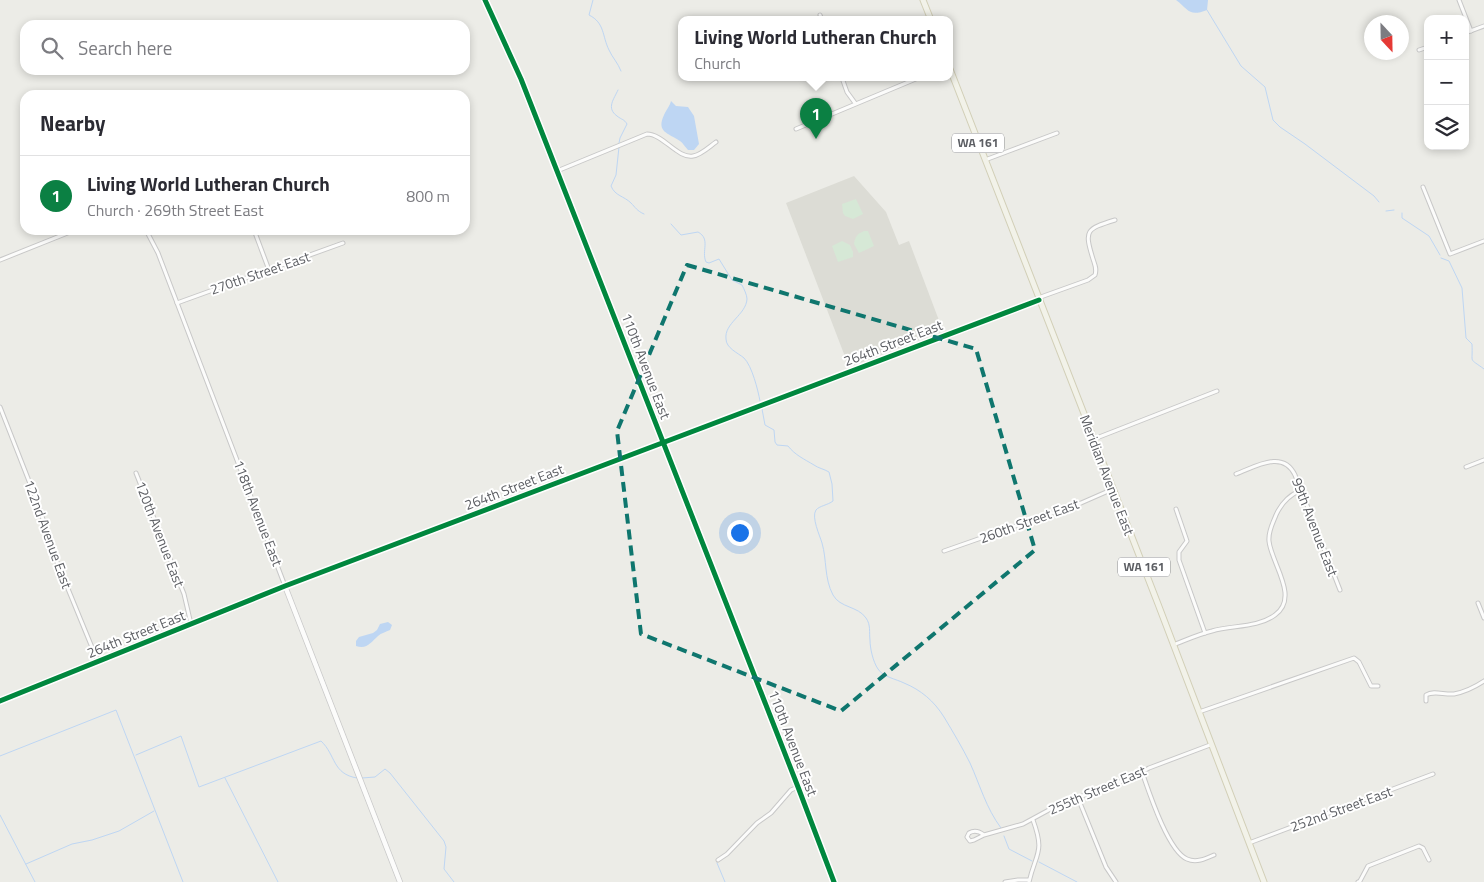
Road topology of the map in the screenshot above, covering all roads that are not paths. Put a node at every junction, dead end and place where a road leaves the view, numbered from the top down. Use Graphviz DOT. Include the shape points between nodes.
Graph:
graph roads {
  1 [pos="485,0"];
  2 [pos="923,0"];
  3 [pos="1460,0"];
  4 [pos="929,16"];
  5 [pos="1484,26"];
  6 [pos="1471,31"];
  7 [pos="1424,48"];
  8 [pos="1419,50"];
  9 [pos="953,77"];
  10 [pos="843,81"];
  11 [pos="910,81"];
  12 [pos="855,103"];
  13 [pos="796,129"];
  14 [pos="1057,133"];
  15 [pos="716,142"];
  16 [pos="985,160"];
  17 [pos="557,171"];
  18 [pos="1423,187"];
  19 [pos="1115,220"];
  20 [pos="62,235"];
  21 [pos="149,235"];
  22 [pos="256,235"];
  23 [pos="1484,241"];
  24 [pos="343,243"];
  25 [pos="0,260"];
  26 [pos="269,270"];
  27 [pos="1038,299"];
  28 [pos="177,303"];
  29 [pos="1217,391"];
  30 [pos="0,407"];
  31 [pos="1093,439"];
  32 [pos="663,442"];
  33 [pos="1484,460"];
  34 [pos="1466,467"];
  35 [pos="136,473"];
  36 [pos="1236,474"];
  37 [pos="1113,489"];
  38 [pos="1299,490"];
  39 [pos="1176,509"];
  40 [pos="944,550"];
  41 [pos="286,586"];
  42 [pos="1340,590"];
  43 [pos="1478,603"];
  44 [pos="1484,618"];
  45 [pos="191,624"];
  46 [pos="1204,633"];
  47 [pos="1173,645"];
  48 [pos="98,662"];
  49 [pos="1484,681"];
  50 [pos="1378,686"];
  51 [pos="0,701"];
  52 [pos="1426,701"];
  53 [pos="1199,712"];
  54 [pos="1210,745"];
  55 [pos="1142,772"];
  56 [pos="1433,774"];
  57 [pos="798,786"];
  58 [pos="1078,798"];
  59 [pos="1033,820"];
  60 [pos="984,835"];
  61 [pos="1249,843"];
  62 [pos="1214,855"];
  63 [pos="718,860"];
  64 [pos="1429,860"];
  65 [pos="1029,881"];
  66 [pos="400,882"];
  67 [pos="834,882"];
  68 [pos="1005,882"];
  69 [pos="1116,882"];
  70 [pos="1264,882"];
  71 [pos="1358,882"];
  1 -- 17 [label="street, 110th Avenue East" via="521,79"];
  2 -- 4 [label="main road"];
  3 -- 6 [label="street"];
  5 -- 6 [label="street"];
  7 -- 8 [label="street"];
  9 -- 16 [label="main road, Meridian Avenue East / WA 161"];
  10 -- 12 [label="street"];
  11 -- 12 [label="street"];
  12 -- 13 [label="street"];
  14 -- 16 [label="street"];
  15 -- 17 [label="street" via="690,157 647,134"];
  16 -- 27 [label="main road, Meridian Avenue East / WA 161"];
  17 -- 32 [label="street, 110th Avenue East"];
  18 -- 23 [label="street" via="1450,254"];
  19 -- 27 [label="street" via="1092,228 1088,234 1095,275"];
  20 -- 25 [label="street"];
  21 -- 28 [label="street, 118th Avenue East"];
  22 -- 26 [label="street"];
  24 -- 26 [label="street, 270th Street East"];
  26 -- 28 [label="street, 270th Street East"];
  27 -- 31 [label="main road, Meridian Avenue East / WA 161"];
  27 -- 32 [label="street, 264th Street East"];
  28 -- 41 [label="street, 118th Avenue East"];
  29 -- 31 [label="street"];
  30 -- 48 [label="street, 122nd Avenue East"];
  31 -- 37 [label="main road, Meridian Avenue East / WA 161"];
  32 -- 41 [label="street, 264th Street East"];
  32 -- 57 [label="street, 110th Avenue East"];
  33 -- 34 [label="street"];
  35 -- 45 [label="street, 120th Avenue East" via="184,594"];
  36 -- 38 [label="street, 99th Avenue East" via="1278,461 1289,465"];
  37 -- 40 [label="street, 260th Street East"];
  37 -- 47 [label="main road, Meridian Avenue East / WA 161"];
  38 -- 42 [label="street, 99th Avenue East"];
  38 -- 46 [label="street" via="1282,504 1269,535 1270,548 1285,592 1283,606 1275,615 1261,621"];
  39 -- 46 [label="street" via="1186,540 1179,558"];
  41 -- 45 [label="street, 264th Street East"];
  41 -- 66 [label="street, 118th Avenue East"];
  43 -- 44 [label="street"];
  45 -- 48 [label="street, 264th Street East"];
  46 -- 47 [label="street"];
  47 -- 53 [label="main road, Meridian Avenue East / WA 161"];
  48 -- 51 [label="street, 264th Street East"];
  49 -- 52 [label="street" via="1456,693 1430,692"];
  50 -- 53 [label="street" via="1369,684 1357,659 1346,660"];
  53 -- 54 [label="main road, Meridian Avenue East / WA 161"];
  54 -- 55 [label="street, 255th Street East"];
  54 -- 61 [label="main road, Meridian Avenue East / WA 161"];
  55 -- 58 [label="street, 255th Street East"];
  55 -- 62 [label="street" via="1176,850 1193,861"];
  56 -- 61 [label="street, 252nd Street East"];
  57 -- 63 [label="street"];
  57 -- 67 [label="street, 110th Avenue East"];
  58 -- 59 [label="street, 255th Street East"];
  58 -- 69 [label="street" via="1106,868"];
  59 -- 60 [label="street, 255th Street East"];
  59 -- 65 [label="street" via="1040,847"];
  60 -- 60 [label="street, 255th Street East" via="970,841 967,838 968,833 974,831"];
  61 -- 70 [label="main road, Meridian Avenue East / WA 161"];
  64 -- 71 [label="street" via="1419,846 1368,866"];
  65 -- 68 [label="street"];
}
